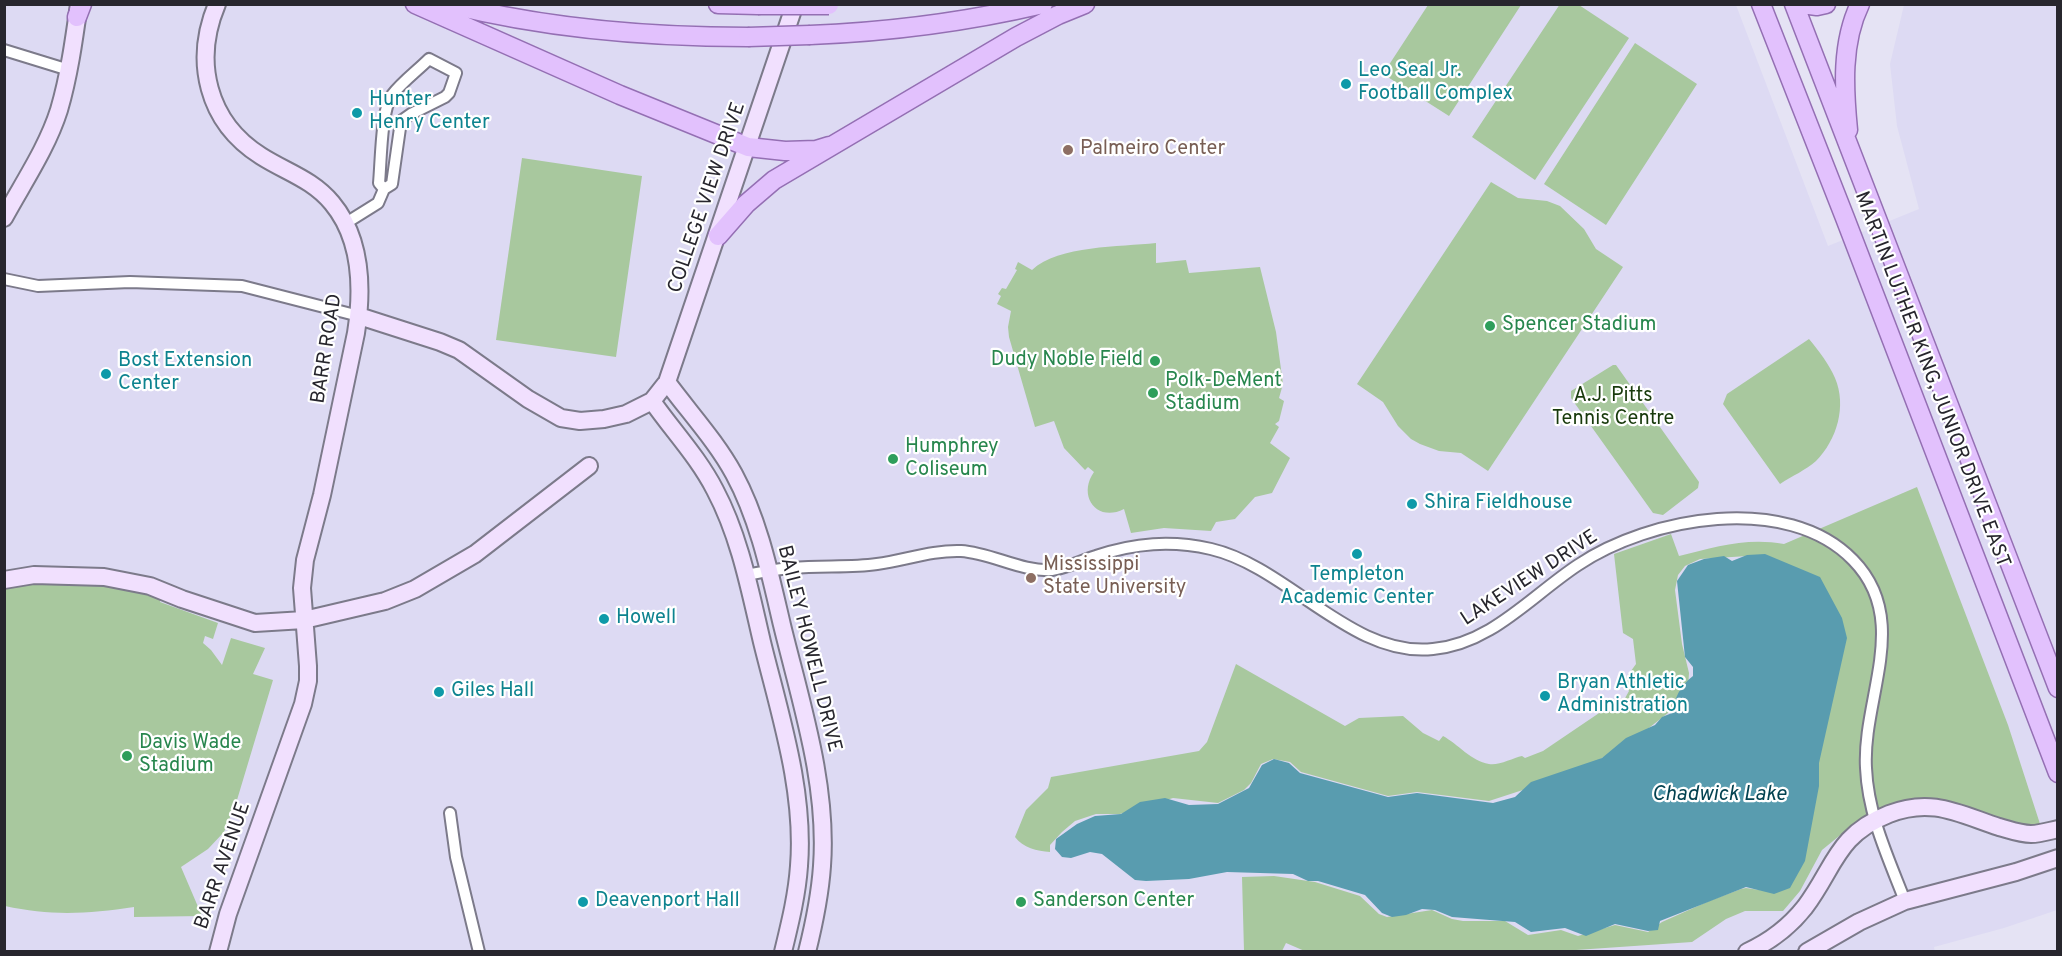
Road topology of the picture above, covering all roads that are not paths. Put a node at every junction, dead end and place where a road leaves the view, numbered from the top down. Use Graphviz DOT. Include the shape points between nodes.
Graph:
graph roads {
  1 [pos="217,4"];
  2 [pos="415,4"];
  3 [pos="449,4"];
  4 [pos="718,4"];
  5 [pos="795,4"];
  6 [pos="1043,4"];
  7 [pos="1085,4"];
  8 [pos="1761,4"];
  9 [pos="1794,4"];
  10 [pos="1802,4"];
  11 [pos="1826,4"];
  12 [pos="1860,4"];
  13 [pos="758,5"];
  14 [pos="831,5"];
  15 [pos="80,9"];
  16 [pos="4,50"];
  17 [pos="69,70"];
  18 [pos="385,118"];
  19 [pos="401,121"];
  20 [pos="829,146"];
  21 [pos="748,147"];
  22 [pos="1851,156"];
  23 [pos="384,189"];
  24 [pos="4,218"];
  25 [pos="346,223"];
  26 [pos="718,236"];
  27 [pos="4,279"];
  28 [pos="359,316"];
  29 [pos="667,382"];
  30 [pos="652,401"];
  31 [pos="589,466"];
  32 [pos="769,571"];
  33 [pos="746,575"];
  34 [pos="4,580"];
  35 [pos="304,620"];
  36 [pos="2058,688"];
  37 [pos="2058,772"];
  38 [pos="450,813"];
  39 [pos="1874,821"];
  40 [pos="2058,829"];
  41 [pos="2058,858"];
  42 [pos="1905,901"];
  43 [pos="218,951"];
  44 [pos="479,951"];
  45 [pos="783,951"];
  46 [pos="807,951"];
  47 [pos="1747,951"];
  48 [pos="1807,951"];
  1 -- 25 [label="street, BARR ROAD" via="207,30 205,66 218,111 252,150 317,187"];
  2 -- 21 [label="main road"];
  3 -- 6 [label="main road, bridge" via="599,29 664,36 748,37 861,33 991,16"];
  4 -- 13 [label="main road"];
  5 -- 21 [label="street, COLLEGE VIEW DRIVE"];
  7 -- 20 [label="main road" via="1016,37"];
  8 -- 37 [label="main road, MARTIN LUTHER KING, JUNIOR DRIVE EAST"];
  9 -- 22 [label="main road, MARTIN LUTHER KING, JUNIOR DRIVE EAST"];
  10 -- 11 [label="main road"];
  12 -- 22 [label="main road" via="1845,66"];
  13 -- 14 [label="main road, bridge"];
  15 -- 17 [label="street"];
  16 -- 17 [label="street"];
  17 -- 24 [label="street" via="43,147"];
  18 -- 19 [label="street"];
  18 -- 19 [label="street" via="393,94 429,59 456,73 445,97"];
  18 -- 23 [label="street" via="379,183"];
  19 -- 23 [label="street" via="392,184"];
  20 -- 21 [label="main road" via="785,151"];
  20 -- 26 [label="main road" via="774,180"];
  21 -- 26 [label="street, COLLEGE VIEW DRIVE"];
  22 -- 36 [label="main road, MARTIN LUTHER KING, JUNIOR DRIVE EAST"];
  23 -- 25 [label="street" via="378,203"];
  25 -- 28 [label="street, BARR ROAD" via="360,269"];
  26 -- 29 [label="street, COLLEGE VIEW DRIVE"];
  27 -- 28 [label="street" via="38,286 130,282 242,286"];
  28 -- 30 [label="street" via="459,350 561,418 604,419 626,414"];
  28 -- 35 [label="street, BARR ROAD" via="305,560"];
  29 -- 30 [label="street, COLLEGE VIEW DRIVE"];
  29 -- 32 [label="street, BAILEY HOWELL DRIVE" via="733,472 754,518"];
  30 -- 33 [label="street" via="696,457 716,492"];
  31 -- 35 [label="street" via="475,554 423,584 385,601"];
  32 -- 33 [label="street, LAKEVIEW DRIVE"];
  32 -- 39 [label="street, LAKEVIEW DRIVE" via="880,564 959,551 1054,570 1125,547 1179,543 1232,555 1268,573 1367,637 1418,651 1452,646 1488,632 1580,563 1633,538 1697,521 1729,518 1773,522 1820,535 1839,548 1855,561 1875,592 1883,624 1882,644 1866,759"];
  32 -- 46 [label="street, BAILEY HOWELL DRIVE" via="813,754 821,811 822,867"];
  33 -- 45 [label="street" via="797,798 799,865"];
  34 -- 35 [label="street" via="34,575 104,577 150,586 255,623"];
  35 -- 43 [label="street, BARR AVENUE" via="308,681 303,704"];
  38 -- 44 [label="street" via="456,857"];
  39 -- 40 [label="street" via="1899,810 1922,807 1954,810 2018,833"];
  39 -- 42 [label="street, LAKEVIEW DRIVE"];
  39 -- 47 [label="street" via="1839,850 1795,918 1764,943"];
  41 -- 42 [label="street"];
  42 -- 48 [label="street"];
}
